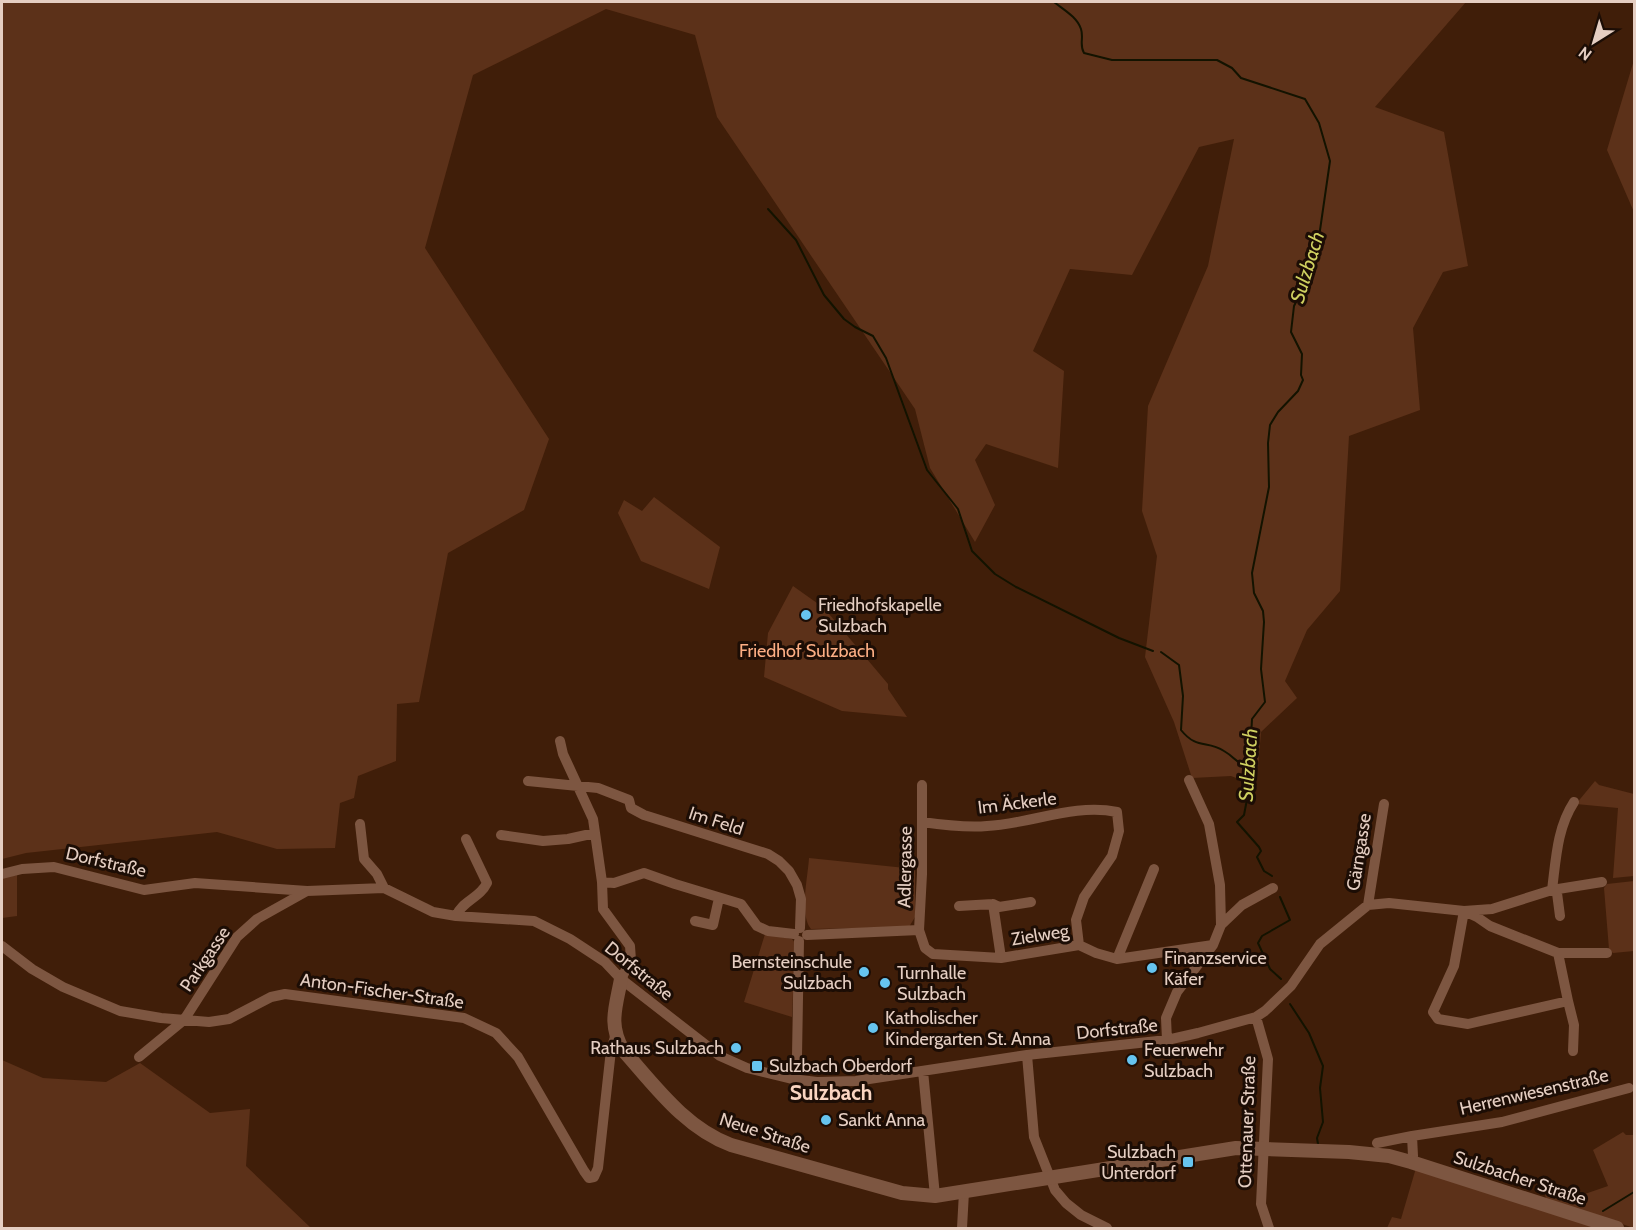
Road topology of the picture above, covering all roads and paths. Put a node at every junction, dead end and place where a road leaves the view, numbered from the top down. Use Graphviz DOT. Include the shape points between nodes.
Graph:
graph roads {
  1 [pos="560,741"];
  2 [pos="1190,780"];
  3 [pos="528,781"];
  4 [pos="578,785"];
  5 [pos="921,785"];
  6 [pos="1574,802"];
  7 [pos="1384,804"];
  8 [pos="922,822"];
  9 [pos="360,824"];
  10 [pos="596,833"];
  11 [pos="501,835"];
  12 [pos="466,838"];
  13 [pos="1154,869"];
  14 [pos="2,874"];
  15 [pos="602,882"];
  16 [pos="1602,882"];
  17 [pos="384,888"];
  18 [pos="1274,888"];
  19 [pos="1552,890"];
  20 [pos="307,891"];
  21 [pos="719,898"];
  22 [pos="1031,902"];
  23 [pos="993,904"];
  24 [pos="1368,905"];
  25 [pos="959,906"];
  26 [pos="1464,911"];
  27 [pos="456,916"];
  28 [pos="1560,916"];
  29 [pos="695,921"];
  30 [pos="1221,925"];
  31 [pos="919,930"];
  32 [pos="800,934"];
  33 [pos="1079,945"];
  34 [pos="1214,945"];
  35 [pos="2,946"];
  36 [pos="924,948"];
  37 [pos="1558,953"];
  38 [pos="1607,953"];
  39 [pos="1001,958"];
  40 [pos="1117,959"];
  41 [pos="621,979"];
  42 [pos="1568,1001"];
  43 [pos="1256,1017"];
  44 [pos="184,1020"];
  45 [pos="615,1037"];
  46 [pos="1167,1040"];
  47 [pos="1573,1051"];
  48 [pos="1027,1055"];
  49 [pos="139,1057"];
  50 [pos="923,1071"];
  51 [pos="792,1079"];
  52 [pos="1629,1088"];
  53 [pos="1412,1136"];
  54 [pos="1377,1143"];
  55 [pos="1265,1148"];
  56 [pos="1411,1161"];
  57 [pos="1050,1178"];
  58 [pos="964,1192"];
  59 [pos="935,1196"];
  60 [pos="962,1228"];
  61 [pos="1107,1228"];
  62 [pos="1269,1228"];
  63 [pos="1617,1228"];
  1 -- 4 [label="street"];
  2 -- 30 [label="street" via="1209,824 1220,885"];
  3 -- 4 [label="street, Im Feld"];
  4 -- 10 [label="street"];
  4 -- 32 [label="street, Im Feld" via="598,788 629,800 631,808 644,814 779,861 789,871 801,898"];
  5 -- 8 [label="street, Adlergasse"];
  6 -- 19 [label="street" via="1559,836"];
  7 -- 24 [label="street, Gärngasse"];
  8 -- 31 [label="street, Adlergasse"];
  8 -- 33 [label="street, Im Äckerle" via="988,826 1075,812 1117,812 1119,831 1112,856 1084,897 1076,920"];
  9 -- 17 [label="street" via="364,859"];
  10 -- 11 [label="street" via="543,841"];
  10 -- 15 [label="street"];
  12 -- 27 [label="street" via="487,883"];
  13 -- 40 [label="street"];
  14 -- 20 [label="street, Dorfstraße" via="54,867 144,890 195,883"];
  15 -- 21 [label="street" via="614,883 644,873"];
  15 -- 41 [label="street" via="603,909 630,946 631,960"];
  16 -- 19 [label="street"];
  17 -- 20 [label="street, Dorfstraße"];
  17 -- 27 [label="street, Dorfstraße" via="433,912"];
  18 -- 30 [label="street" via="1242,905"];
  19 -- 26 [label="street" via="1492,909"];
  19 -- 28 [label="street" via="1557,893"];
  20 -- 44 [label="street, Parkgasse" via="257,919 237,937"];
  21 -- 29 [label="street" via="713,925"];
  21 -- 32 [label="street" via="741,904 757,926 768,931"];
  22 -- 23 [label="street, Zielweg" via="999,908"];
  23 -- 25 [label="street, Zielweg"];
  23 -- 39 [label="street, Zielweg"];
  24 -- 26 [label="street" via="1389,903"];
  24 -- 43 [label="street, Dorfstraße" via="1320,944 1283,995"];
  26 -- 37 [label="street" via="1490,926"];
  26 -- 42 [label="street" via="1454,966 1433,1012 1438,1019 1468,1024"];
  27 -- 41 [label="street, Dorfstraße" via="534,921 605,962"];
  30 -- 34 [label="street"];
  31 -- 32 [label="street"];
  31 -- 36 [label="street, Adlergasse"];
  32 -- 51 [label="street, Im Feld" via="797,1056"];
  33 -- 39 [label="street, Zielweg"];
  33 -- 40 [label="street, Zielweg"];
  34 -- 40 [label="street, Zielweg"];
  34 -- 46 [label="street" via="1177,992 1166,1018"];
  35 -- 44 [label="street, Anton-Fischer-Straße" via="63,987 120,1011"];
  36 -- 39 [label="street, Zielweg" via="933,954"];
  37 -- 38 [label="street"];
  37 -- 42 [label="street"];
  41 -- 45 [label="street"];
  41 -- 51 [label="street, Dorfstraße" via="720,1056 747,1068"];
  42 -- 47 [label="street" via="1574,1025"];
  43 -- 46 [label="street, Dorfstraße"];
  43 -- 55 [label="street, Ottenauer Straße" via="1268,1059"];
  44 -- 45 [label="street, Anton-Fischer-Straße" via="229,1019 285,994 465,1018 496,1033 518,1056 590,1178 598,1168 610,1050"];
  44 -- 49 [label="street, Parkgasse"];
  45 -- 59 [label="street, Neue Straße" via="622,1050 688,1121 716,1139 902,1193"];
  46 -- 48 [label="street, Dorfstraße"];
  48 -- 50 [label="street, Dorfstraße"];
  48 -- 57 [label="street" via="1034,1137"];
  50 -- 51 [label="street, Dorfstraße" via="856,1081"];
  50 -- 59 [label="street"];
  52 -- 53 [label="street, Herrenwiesenstraße" via="1512,1119"];
  53 -- 54 [label="street, Herrenwiesenstraße"];
  53 -- 56 [label="street"];
  55 -- 56 [label="street" via="1360,1153"];
  55 -- 57 [label="street, Neue Straße" via="1211,1150"];
  55 -- 62 [label="street, Ottenauer Straße" via="1261,1204"];
  56 -- 63 [label="street, Sulzbacher Straße"];
  57 -- 58 [label="street, Neue Straße"];
  57 -- 61 [label="street" via="1066,1203"];
  58 -- 59 [label="street, Neue Straße"];
  58 -- 60 [label="street"];
}
